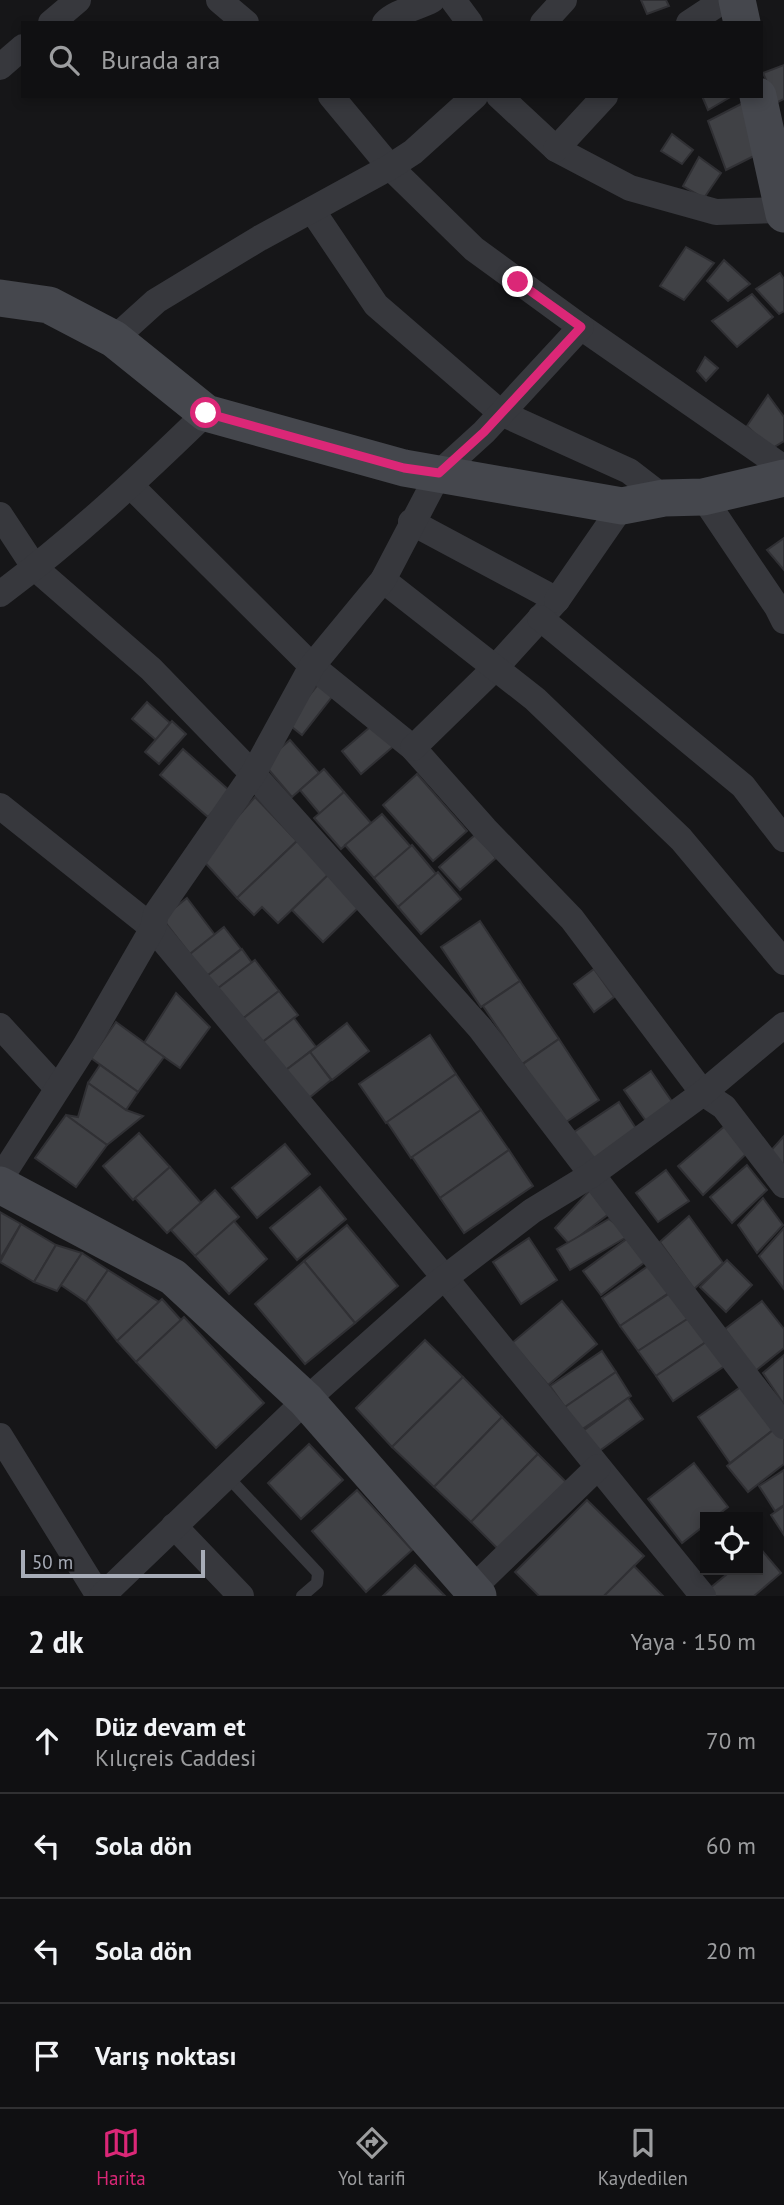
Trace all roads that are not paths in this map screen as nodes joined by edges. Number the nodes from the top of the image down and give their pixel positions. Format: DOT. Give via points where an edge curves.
graph roads {
  1 [pos="78,0"];
  2 [pos="219,0"];
  3 [pos="432,0"];
  4 [pos="453,0"];
  5 [pos="564,0"];
  6 [pos="724,0"];
  7 [pos="737,0"];
  8 [pos="53,21"];
  9 [pos="244,21"];
  10 [pos="387,21"];
  11 [pos="469,21"];
  12 [pos="545,21"];
  13 [pos="692,21"];
  14 [pos="742,21"];
  15 [pos="21,49"];
  16 [pos="0,67"];
  17 [pos="333,98"];
  18 [pos="473,98"];
  19 [pos="501,98"];
  20 [pos="603,98"];
  21 [pos="758,98"];
  22 [pos="556,149"];
  23 [pos="390,167"];
  24 [pos="312,211"];
  25 [pos="783,212"];
  26 [pos="0,298"];
  27 [pos="581,327"];
  28 [pos="114,340"];
  29 [pos="206,413"];
  30 [pos="501,413"];
  31 [pos="784,468"];
  32 [pos="439,473"];
  33 [pos="784,478"];
  34 [pos="131,486"];
  35 [pos="704,497"];
  36 [pos="664,498"];
  37 [pos="622,506"];
  38 [pos="0,515"];
  39 [pos="411,522"];
  40 [pos="35,568"];
  41 [pos="383,580"];
  42 [pos="0,594"];
  43 [pos="549,609"];
  44 [pos="784,621"];
  45 [pos="312,666"];
  46 [pos="496,667"];
  47 [pos="413,748"];
  48 [pos="253,774"];
  49 [pos="0,806"];
  50 [pos="784,839"];
  51 [pos="153,928"];
  52 [pos="784,962"];
  53 [pos="784,1025"];
  54 [pos="0,1026"];
  55 [pos="57,1088"];
  56 [pos="703,1093"];
  57 [pos="591,1175"];
  58 [pos="0,1179"];
  59 [pos="0,1185"];
  60 [pos="784,1185"];
  61 [pos="445,1278"];
  62 [pos="306,1400"];
  63 [pos="784,1426"];
  64 [pos="0,1436"];
  65 [pos="598,1467"];
  66 [pos="227,1476"];
  67 [pos="174,1527"];
  68 [pos="475,1593"];
  69 [pos="101,1596"];
  70 [pos="241,1596"];
  71 [pos="302,1596"];
  72 [pos="703,1596"];
  1 -- 8 [label="street"];
  2 -- 9 [label="street"];
  3 -- 10 [label="street"];
  4 -- 11 [label="street"];
  5 -- 12 [label="street"];
  6 -- 13 [label="street"];
  7 -- 14 [label="street"];
  15 -- 16 [label="street"];
  17 -- 23 [label="street"];
  18 -- 23 [label="street"];
  19 -- 22 [label="street"];
  20 -- 22 [label="street"];
  21 -- 25 [label="street"];
  22 -- 25 [label="street" via="630,188 716,212"];
  23 -- 24 [label="street"];
  23 -- 27 [label="street" via="474,249"];
  24 -- 28 [label="street" via="156,301"];
  24 -- 30 [label="street" via="376,304"];
  26 -- 28 [label="street" via="48,305"];
  27 -- 30 [label="street"];
  27 -- 31 [label="street"];
  28 -- 29 [label="street"];
  29 -- 32 [label="street" via="404,468"];
  29 -- 34 [label="street"];
  30 -- 32 [label="street"];
  30 -- 36 [label="street" via="629,471"];
  32 -- 37 [label="street"];
  32 -- 39 [label="street"];
  33 -- 35 [label="street"];
  34 -- 40 [label="street"];
  34 -- 45 [label="street"];
  35 -- 36 [label="street"];
  35 -- 44 [label="street"];
  36 -- 37 [label="street"];
  37 -- 43 [label="street"];
  38 -- 40 [label="street"];
  39 -- 41 [label="street"];
  39 -- 43 [label="street"];
  40 -- 42 [label="street"];
  40 -- 48 [label="street" via="151,669"];
  41 -- 45 [label="street"];
  41 -- 46 [label="street"];
  43 -- 46 [label="street"];
  43 -- 50 [label="street" via="743,786"];
  45 -- 47 [label="street"];
  45 -- 48 [label="street"];
  46 -- 47 [label="street"];
  46 -- 52 [label="street" via="681,839"];
  47 -- 56 [label="street" via="572,919"];
  48 -- 51 [label="street" via="156,914"];
  48 -- 57 [label="street" via="480,1028"];
  49 -- 51 [label="street"];
  51 -- 55 [label="street"];
  51 -- 61 [label="street"];
  53 -- 56 [label="street"];
  54 -- 55 [label="street"];
  55 -- 58 [label="street"];
  56 -- 57 [label="street"];
  56 -- 60 [label="street" via="724,1107"];
  57 -- 61 [label="street" via="532,1211"];
  57 -- 63 [label="street"];
  59 -- 62 [label="street" via="173,1277"];
  61 -- 62 [label="street"];
  61 -- 65 [label="street"];
  62 -- 66 [label="street"];
  62 -- 68 [label="street"];
  64 -- 69 [label="street"];
  65 -- 68 [label="street"];
  65 -- 72 [label="street"];
  66 -- 67 [label="street"];
  66 -- 71 [label="lane" via="318,1573 317,1583"];
  67 -- 69 [label="street"];
  67 -- 70 [label="street"];
}
